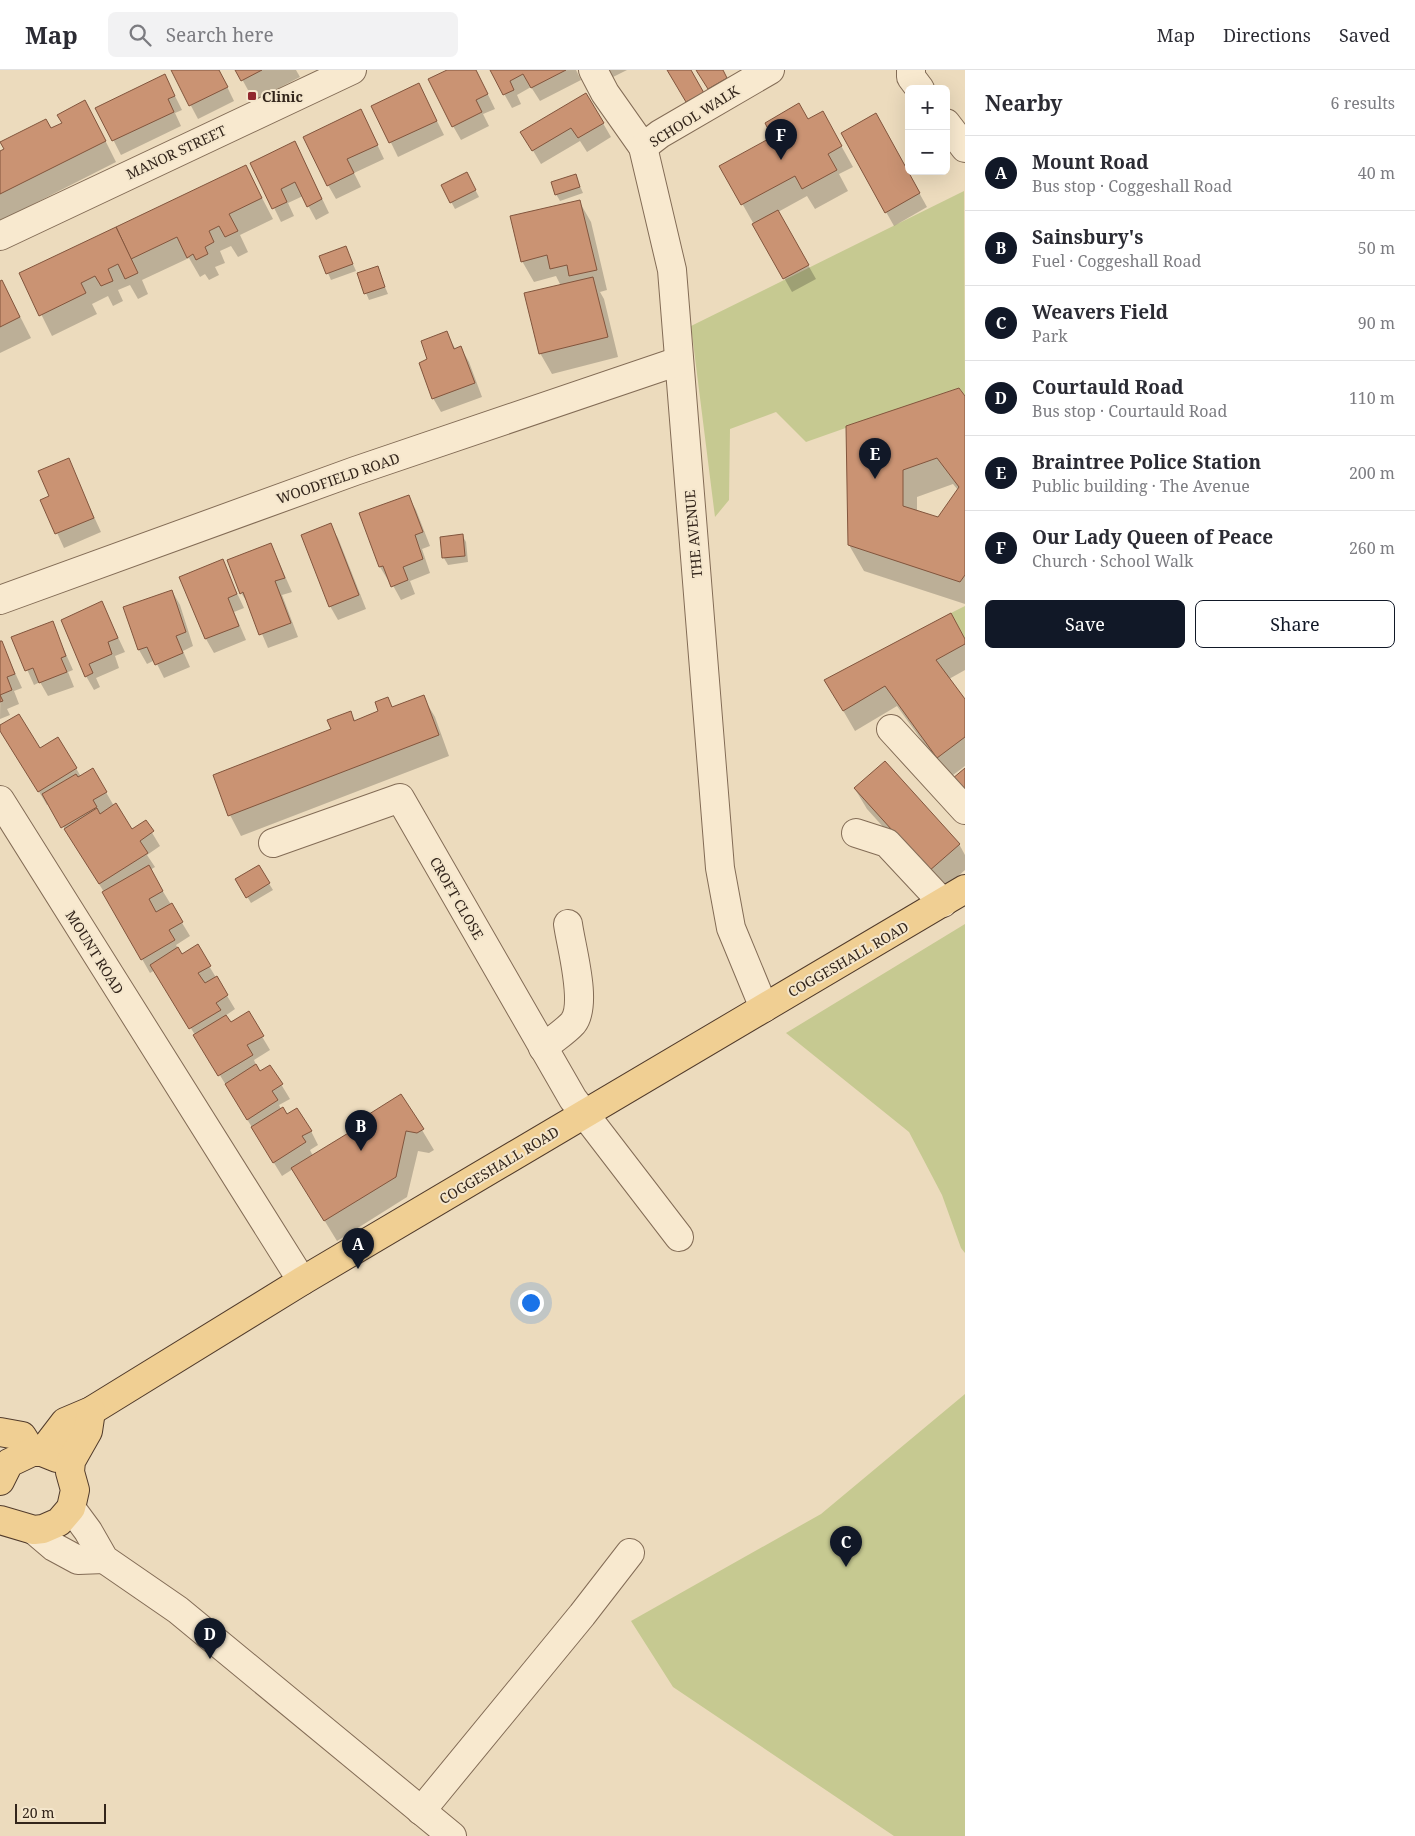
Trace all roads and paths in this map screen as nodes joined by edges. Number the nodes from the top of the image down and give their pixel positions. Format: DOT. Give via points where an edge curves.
graph roads {
  1 [pos="352,70"];
  2 [pos="593,70"];
  3 [pos="770,70"];
  4 [pos="911,70"];
  5 [pos="917,85"];
  6 [pos="950,128"];
  7 [pos="643,147"];
  8 [pos="965,148"];
  9 [pos="0,236"];
  10 [pos="679,361"];
  11 [pos="0,600"];
  12 [pos="891,729"];
  13 [pos="0,800"];
  14 [pos="965,810"];
  15 [pos="856,833"];
  16 [pos="274,843"];
  17 [pos="954,896"];
  18 [pos="568,924"];
  19 [pos="764,1008"];
  20 [pos="543,1048"];
  21 [pos="585,1113"];
  22 [pos="679,1237"];
  23 [pos="302,1281"];
  24 [pos="92,1411"];
  25 [pos="0,1432"];
  26 [pos="37,1452"];
  27 [pos="70,1472"];
  28 [pos="0,1481"];
  29 [pos="0,1498"];
  30 [pos="71,1508"];
  31 [pos="16,1524"];
  32 [pos="630,1552"];
  33 [pos="104,1559"];
  34 [pos="420,1811"];
  35 [pos="452,1836"];
  1 -- 9 [label="street, MANOR STREET"];
  2 -- 7 [label="street, THE AVENUE"];
  3 -- 7 [label="street, SCHOOL WALK"];
  4 -- 5 [label="street"];
  6 -- 8 [label="street"];
  7 -- 10 [label="street, THE AVENUE" via="672,270"];
  10 -- 11 [label="street, WOODFIELD ROAD" via="355,471"];
  10 -- 19 [label="street, THE AVENUE" via="720,868 731,928"];
  12 -- 14 [label="street"];
  13 -- 23 [label="street, MOUNT ROAD"];
  15 -- 17 [label="street" via="887,843"];
  16 -- 20 [label="street, CROFT CLOSE" via="400,798"];
  17 -- 19 [label="main road, COGGESHALL ROAD"];
  18 -- 20 [label="street" via="579,1012 572,1023"];
  19 -- 21 [label="main road, COGGESHALL ROAD"];
  20 -- 21 [label="street, CROFT CLOSE"];
  21 -- 22 [label="street, CROFT CLOSE"];
  21 -- 23 [label="main road, COGGESHALL ROAD"];
  23 -- 24 [label="main road, COGGESHALL ROAD"];
  24 -- 26 [label="main road, COGGESHALL ROAD" via="65,1422"];
  24 -- 27 [label="main road" via="88,1432 71,1461"];
  25 -- 26 [label="main road" via="22,1436"];
  26 -- 27 [label="main road" via="58,1459"];
  26 -- 28 [label="main road" via="9,1463"];
  27 -- 30 [label="main road" via="75,1490"];
  29 -- 31 [label="main road" via="4,1512"];
  30 -- 31 [label="main road" via="59,1522 43,1529"];
  30 -- 33 [label="street"];
  31 -- 33 [label="street" via="78,1560"];
  32 -- 34 [label="street"];
  33 -- 34 [label="street" via="178,1610"];
  34 -- 35 [label="street"];
}
